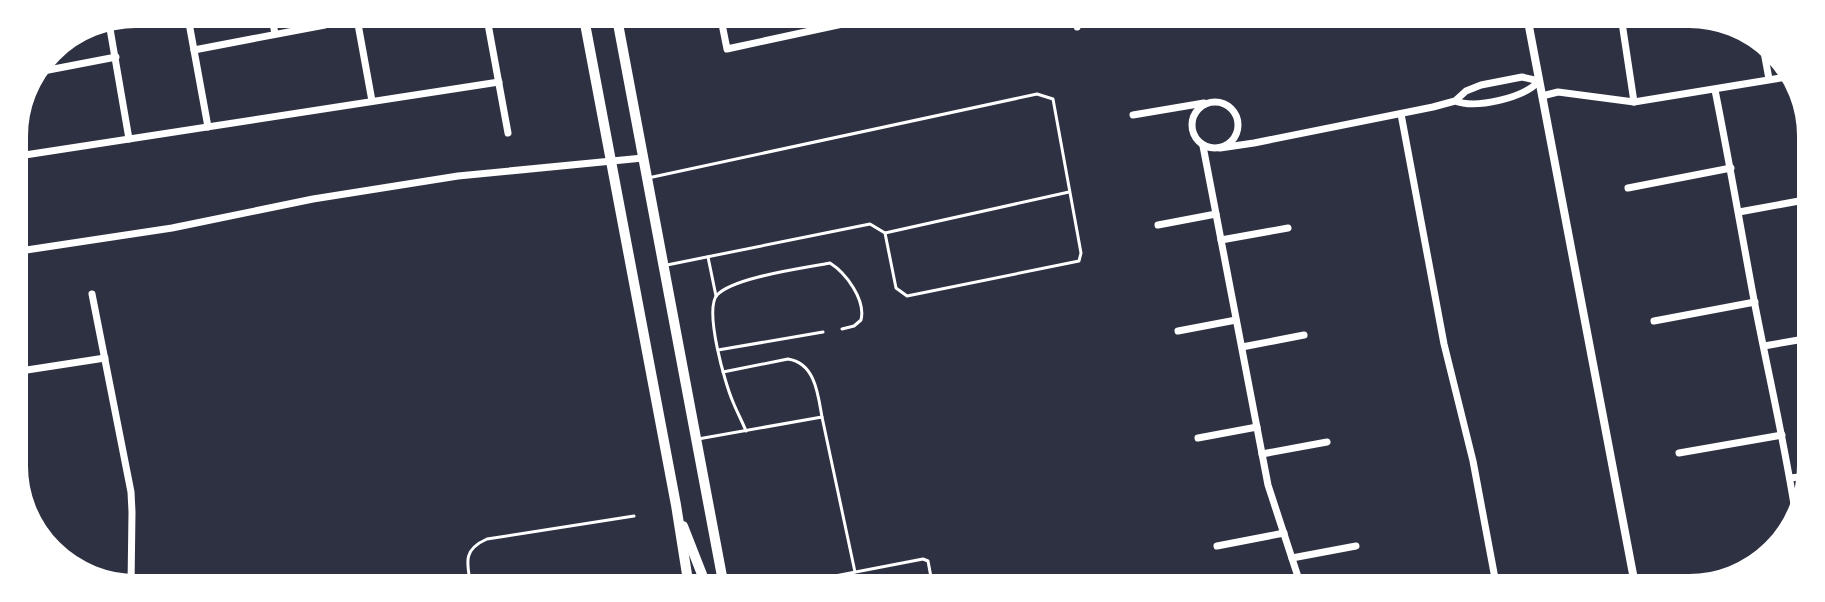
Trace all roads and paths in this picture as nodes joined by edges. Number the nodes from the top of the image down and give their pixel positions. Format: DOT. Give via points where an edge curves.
graph roads {
  1 [pos="190,26"];
  2 [pos="274,26"];
  3 [pos="319,26"];
  4 [pos="358,26"];
  5 [pos="488,26"];
  6 [pos="585,26"];
  7 [pos="618,26"];
  8 [pos="722,26"];
  9 [pos="833,26"];
  10 [pos="1529,26"];
  11 [pos="1623,26"];
  12 [pos="110,30"];
  13 [pos="275,34"];
  14 [pos="194,50"];
  15 [pos="1765,56"];
  16 [pos="116,57"];
  17 [pos="48,70"];
  18 [pos="1782,77"];
  19 [pos="1769,79"];
  20 [pos="1539,81"];
  21 [pos="499,82"];
  22 [pos="1715,90"];
  23 [pos="1542,96"];
  24 [pos="372,101"];
  25 [pos="1455,101"];
  26 [pos="1210,102"];
  27 [pos="1634,102"];
  28 [pos="1401,114"];
  29 [pos="1133,115"];
  30 [pos="208,127"];
  31 [pos="508,133"];
  32 [pos="129,139"];
  33 [pos="1203,146"];
  34 [pos="1220,148"];
  35 [pos="26,155"];
  36 [pos="643,158"];
  37 [pos="611,161"];
  38 [pos="1731,168"];
  39 [pos="647,179"];
  40 [pos="1628,188"];
  41 [pos="1070,192"];
  42 [pos="1799,201"];
  43 [pos="1739,212"];
  44 [pos="1216,214"];
  45 [pos="1158,225"];
  46 [pos="1288,228"];
  47 [pos="885,233"];
  48 [pos="1221,240"];
  49 [pos="26,250"];
  50 [pos="708,257"];
  51 [pos="664,266"];
  52 [pos="92,294"];
  53 [pos="716,296"];
  54 [pos="1755,302"];
  55 [pos="1236,320"];
  56 [pos="1654,321"];
  57 [pos="842,329"];
  58 [pos="1178,331"];
  59 [pos="823,332"];
  60 [pos="1304,335"];
  61 [pos="1799,340"];
  62 [pos="1764,346"];
  63 [pos="1242,347"];
  64 [pos="718,350"];
  65 [pos="105,358"];
  66 [pos="26,370"];
  67 [pos="723,372"];
  68 [pos="822,417"];
  69 [pos="1257,427"];
  70 [pos="746,431"];
  71 [pos="1782,435"];
  72 [pos="1198,438"];
  73 [pos="696,440"];
  74 [pos="1327,442"];
  75 [pos="1679,453"];
  76 [pos="1262,454"];
  77 [pos="1798,477"];
  78 [pos="1790,478"];
  79 [pos="1793,499"];
  80 [pos="676,505"];
  81 [pos="634,516"];
  82 [pos="1284,533"];
  83 [pos="1217,546"];
  84 [pos="1356,546"];
  85 [pos="1292,558"];
  86 [pos="855,572"];
  87 [pos="131,576"];
  88 [pos="469,576"];
  89 [pos="687,576"];
  90 [pos="703,576"];
  91 [pos="722,576"];
  92 [pos="834,576"];
  93 [pos="931,576"];
  94 [pos="1298,576"];
  95 [pos="1494,576"];
  96 [pos="1633,576"];
  1 -- 14 [label="street"];
  2 -- 13 [label="street"];
  3 -- 13 [label="street"];
  4 -- 24 [label="street"];
  5 -- 21 [label="street"];
  6 -- 37 [label="main road"];
  7 -- 36 [label="main road"];
  8 -- 9 [label="street" via="727,49"];
  10 -- 20 [label="street"];
  11 -- 27 [label="street"];
  12 -- 16 [label="street"];
  13 -- 14 [label="street"];
  14 -- 30 [label="street"];
  15 -- 19 [label="street"];
  16 -- 17 [label="street"];
  16 -- 32 [label="street"];
  18 -- 19 [label="street"];
  19 -- 22 [label="street"];
  20 -- 23 [label="street"];
  20 -- 25 [label="street" via="1519,95 1471,105"];
  20 -- 25 [label="street" via="1522,77 1481,85"];
  21 -- 24 [label="street"];
  21 -- 31 [label="street"];
  22 -- 27 [label="street"];
  22 -- 38 [label="street"];
  23 -- 27 [label="street" via="1558,92"];
  23 -- 96 [label="street"];
  24 -- 30 [label="street"];
  25 -- 28 [label="street"];
  26 -- 29 [label="street"];
  26 -- 33 [label="street" via="1196,110 1191,126"];
  26 -- 34 [label="street" via="1226,104 1237,116 1234,139"];
  28 -- 34 [label="street"];
  28 -- 95 [label="street" via="1440,327"];
  30 -- 32 [label="street"];
  32 -- 35 [label="street"];
  33 -- 34 [label="street"];
  33 -- 44 [label="street"];
  36 -- 37 [label="street"];
  36 -- 39 [label="main road"];
  37 -- 49 [label="street" via="458,176"];
  37 -- 80 [label="main road"];
  38 -- 40 [label="street"];
  38 -- 43 [label="street"];
  39 -- 41 [label="lane" via="1037,94 1053,99"];
  39 -- 51 [label="main road"];
  41 -- 47 [label="lane"];
  41 -- 47 [label="lane" via="1079,261 907,296 896,288"];
  42 -- 43 [label="street"];
  43 -- 54 [label="street"];
  44 -- 45 [label="street"];
  44 -- 48 [label="street"];
  46 -- 48 [label="street"];
  47 -- 50 [label="lane" via="870,224"];
  48 -- 55 [label="street"];
  50 -- 51 [label="lane"];
  50 -- 53 [label="lane"];
  51 -- 73 [label="main road"];
  52 -- 65 [label="street"];
  53 -- 57 [label="lane" via="757,278 830,263 840,269 862,307 861,320"];
  53 -- 64 [label="lane" via="712,305"];
  54 -- 56 [label="street"];
  54 -- 62 [label="street"];
  55 -- 58 [label="street"];
  55 -- 63 [label="street"];
  59 -- 64 [label="lane"];
  60 -- 63 [label="street"];
  61 -- 62 [label="street"];
  62 -- 71 [label="street"];
  63 -- 69 [label="street"];
  64 -- 67 [label="lane"];
  65 -- 66 [label="street"];
  65 -- 87 [label="street" via="131,492"];
  67 -- 68 [label="lane" via="797,360 817,388"];
  67 -- 70 [label="lane"];
  68 -- 70 [label="lane"];
  68 -- 86 [label="lane"];
  69 -- 72 [label="street"];
  69 -- 76 [label="street"];
  70 -- 73 [label="lane"];
  71 -- 75 [label="street"];
  71 -- 78 [label="street"];
  73 -- 91 [label="main road"];
  74 -- 76 [label="street"];
  76 -- 82 [label="street"];
  77 -- 78 [label="street"];
  78 -- 79 [label="street"];
  80 -- 89 [label="main road"];
  80 -- 90 [label="main road"];
  81 -- 88 [label="lane" via="487,539 470,551"];
  82 -- 83 [label="street"];
  82 -- 85 [label="street"];
  84 -- 85 [label="street"];
  85 -- 94 [label="street"];
  86 -- 92 [label="lane"];
  86 -- 93 [label="lane" via="923,559"];
}
